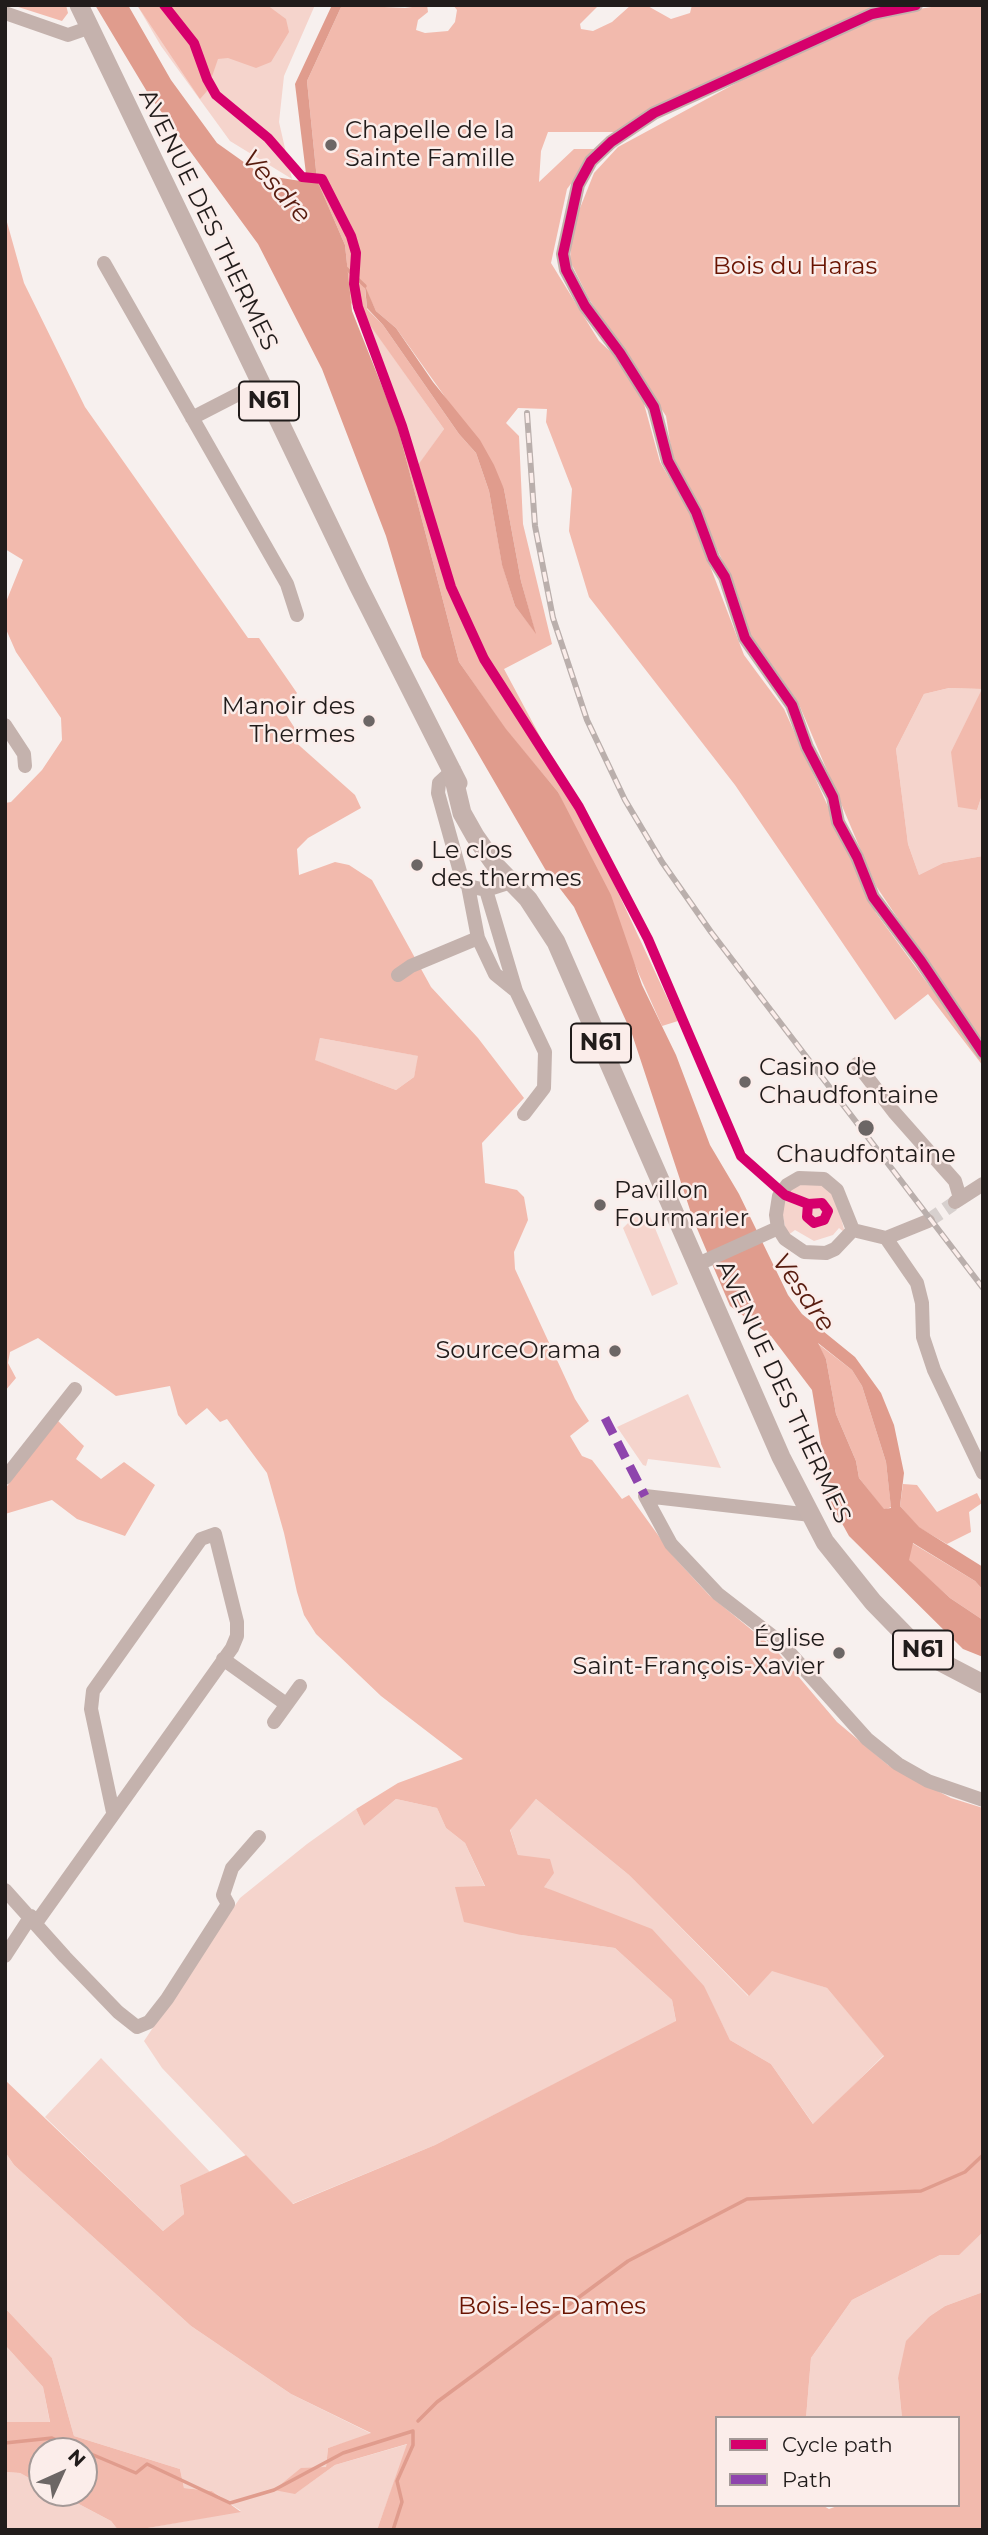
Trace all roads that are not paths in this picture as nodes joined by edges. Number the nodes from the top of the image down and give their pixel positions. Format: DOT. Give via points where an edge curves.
graph roads {
  1 [pos="79,5"];
  2 [pos="916,5"];
  3 [pos="5,13"];
  4 [pos="88,28"];
  5 [pos="104,263"];
  6 [pos="260,383"];
  7 [pos="192,418"];
  8 [pos="297,615"];
  9 [pos="5,725"];
  10 [pos="25,766"];
  11 [pos="452,771"];
  12 [pos="514,881"];
  13 [pos="468,886"];
  14 [pos="486,891"];
  15 [pos="478,938"];
  16 [pos="398,975"];
  17 [pos="516,991"];
  18 [pos="983,1052"];
  19 [pos="857,1064"];
  20 [pos="524,1114"];
  21 [pos="983,1184"];
  22 [pos="928,1221"];
  23 [pos="778,1228"];
  24 [pos="853,1230"];
  25 [pos="886,1238"];
  26 [pos="704,1262"];
  27 [pos="75,1389"];
  28 [pos="983,1473"];
  29 [pos="5,1478"];
  30 [pos="811,1515"];
  31 [pos="223,1660"];
  32 [pos="983,1684"];
  33 [pos="300,1686"];
  34 [pos="286,1704"];
  35 [pos="274,1722"];
  36 [pos="983,1800"];
  37 [pos="113,1812"];
  38 [pos="259,1837"];
  39 [pos="5,1890"];
  40 [pos="33,1919"];
  41 [pos="5,1956"];
  1 -- 4 [label="main road, N61"];
  2 -- 18 [label="street" via="872,13 654,113 611,142 591,161 578,185 563,254 566,271 584,306 654,407 668,461 725,577 745,638 792,705 873,897"];
  3 -- 4 [label="street" via="68,35"];
  4 -- 6 [label="main road, AVENUE DES THERMES / N61"];
  5 -- 7 [label="street"];
  6 -- 7 [label="street"];
  6 -- 11 [label="main road, AVENUE DES THERMES / N61"];
  7 -- 8 [label="street" via="287,584"];
  9 -- 10 [label="street" via="24,754"];
  11 -- 12 [label="main road, AVENUE DES THERMES / N61" via="462,813 496,866"];
  11 -- 13 [label="street" via="439,783 438,793"];
  12 -- 14 [label="street"];
  12 -- 26 [label="main road, AVENUE DES THERMES / N61" via="556,942"];
  13 -- 14 [label="street"];
  13 -- 15 [label="street"];
  14 -- 17 [label="street"];
  15 -- 16 [label="street"];
  15 -- 17 [label="street" via="495,974"];
  17 -- 20 [label="street" via="545,1052 544,1088"];
  19 -- 21 [label="street" via="955,1181 956,1201"];
  22 -- 25 [label="street"];
  23 -- 24 [label="street" via="795,1248 816,1254 835,1249"];
  23 -- 24 [label="street" via="779,1196 787,1185 807,1176 824,1180 837,1190"];
  23 -- 26 [label="street"];
  24 -- 25 [label="street"];
  25 -- 28 [label="street" via="917,1283 923,1337 934,1370"];
  26 -- 30 [label="main road, AVENUE DES THERMES / N61" via="781,1457"];
  27 -- 29 [label="street"];
  30 -- 32 [label="main road, AVENUE DES THERMES / N61" via="843,1567 898,1628 937,1660"];
  30 -- 36 [label="street" via="645,1496 671,1544 718,1594 780,1642 867,1739 928,1781"];
  31 -- 34 [label="street"];
  31 -- 37 [label="street"];
  31 -- 37 [label="street" via="237,1636 237,1622 220,1545 212,1533 201,1539 90,1697"];
  33 -- 34 [label="street"];
  34 -- 35 [label="street"];
  37 -- 40 [label="street"];
  38 -- 40 [label="street" via="232,1868 223,1895 228,1904 167,1999 149,2022 137,2027 91,1985"];
  39 -- 40 [label="street"];
  40 -- 41 [label="street"];
}
